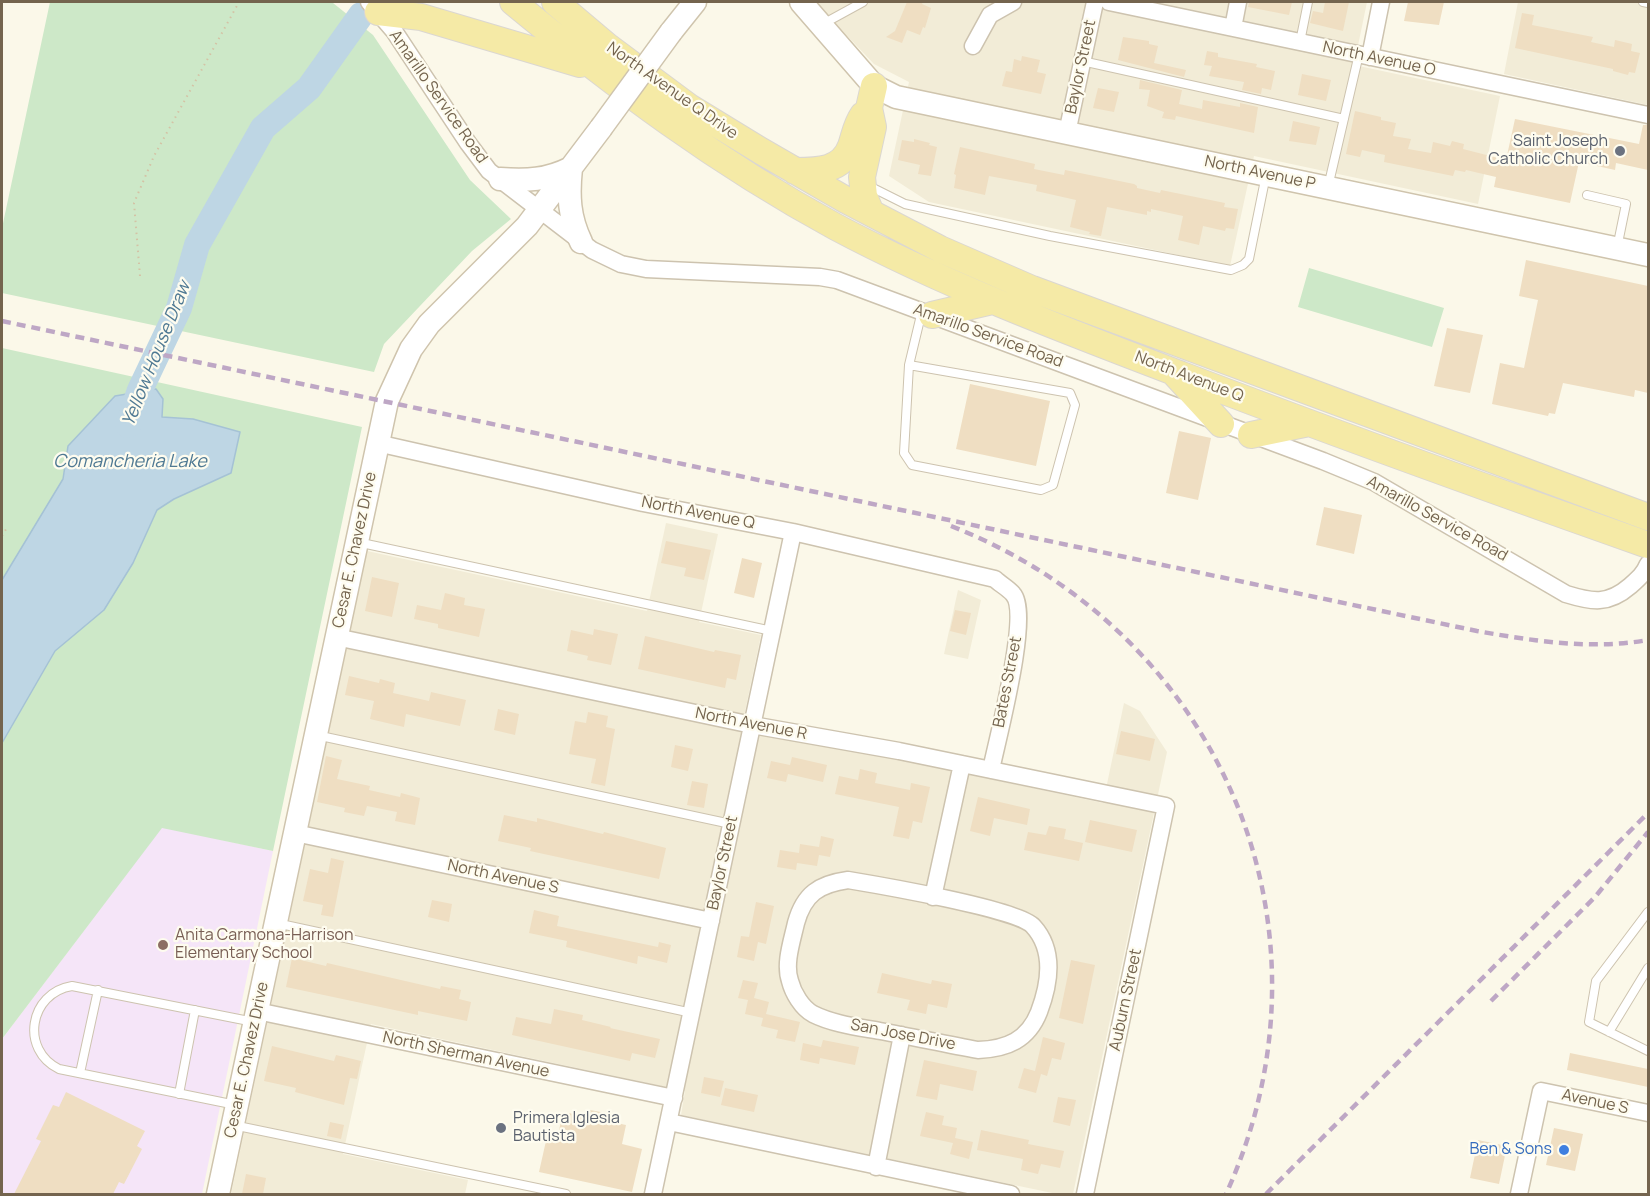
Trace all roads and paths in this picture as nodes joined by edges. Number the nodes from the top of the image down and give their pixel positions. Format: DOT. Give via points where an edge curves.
graph roads {
  1 [pos="239,2"];
  2 [pos="513,2"];
  3 [pos="555,2"];
  4 [pos="696,2"];
  5 [pos="801,2"];
  6 [pos="863,2"];
  7 [pos="1013,2"];
  8 [pos="1095,2"];
  9 [pos="1109,2"];
  10 [pos="1238,2"];
  11 [pos="1308,2"];
  12 [pos="1381,2"];
  13 [pos="1643,2"];
  14 [pos="1648,3"];
  15 [pos="373,7"];
  16 [pos="1165,7"];
  17 [pos="821,25"];
  18 [pos="1233,28"];
  19 [pos="1300,42"];
  20 [pos="973,46"];
  21 [pos="566,54"];
  22 [pos="1364,56"];
  23 [pos="1082,61"];
  24 [pos="871,97"];
  25 [pos="1648,115"];
  26 [pos="1344,118"];
  27 [pos="1067,133"];
  28 [pos="571,168"];
  29 [pos="795,171"];
  30 [pos="745,174"];
  31 [pos="1266,175"];
  32 [pos="500,179"];
  33 [pos="1328,188"];
  34 [pos="1587,195"];
  35 [pos="873,201"];
  36 [pos="539,210"];
  37 [pos="581,242"];
  38 [pos="1617,248"];
  39 [pos="1648,255"];
  40 [pos="140,276"];
  41 [pos="992,301"];
  42 [pos="927,313"];
  43 [pos="909,365"];
  44 [pos="1172,371"];
  45 [pos="1309,423"];
  46 [pos="1221,424"];
  47 [pos="1251,435"];
  48 [pos="377,443"];
  49 [pos="1648,517"];
  50 [pos="8,526"];
  51 [pos="793,532"];
  52 [pos="2,536"];
  53 [pos="357,542"];
  54 [pos="1648,545"];
  55 [pos="1648,564"];
  56 [pos="1013,594"];
  57 [pos="772,631"];
  58 [pos="336,637"];
  59 [pos="752,725"];
  60 [pos="316,735"];
  61 [pos="962,764"];
  62 [pos="991,770"];
  63 [pos="1166,807"];
  64 [pos="731,824"];
  65 [pos="295,832"];
  66 [pos="933,897"];
  67 [pos="1648,912"];
  68 [pos="711,921"];
  69 [pos="276,923"];
  70 [pos="1648,968"];
  71 [pos="98,990"];
  72 [pos="195,1010"];
  73 [pos="692,1013"];
  74 [pos="256,1017"];
  75 [pos="1609,1032"];
  76 [pos="902,1035"];
  77 [pos="1648,1051"];
  78 [pos="80,1073"];
  79 [pos="178,1094"];
  80 [pos="674,1098"];
  81 [pos="1648,1113"];
  82 [pos="235,1115"];
  83 [pos="669,1122"];
  84 [pos="876,1167"];
  85 [pos="218,1194"];
  86 [pos="566,1194"];
  87 [pos="653,1194"];
  88 [pos="1011,1194"];
  89 [pos="1085,1194"];
  90 [pos="1519,1194"];
  1 -- 40 [label="path" via="154,156 134,203"];
  2 -- 21 [label="main road"];
  3 -- 29 [label="main road, North Avenue Q Drive" via="689,107"];
  4 -- 28 [label="street, Cesar E. Chavez Drive, bridge"];
  5 -- 17 [label="street"];
  6 -- 17 [label="lane"];
  7 -- 20 [label="street" via="990,15"];
  8 -- 23 [label="street, Baylor Street"];
  9 -- 16 [label="street, North Avenue O"];
  10 -- 18 [label="street"];
  11 -- 19 [label="lane"];
  12 -- 22 [label="street"];
  13 -- 14 [label="lane"];
  15 -- 21 [label="main road, North Avenue Q Drive"];
  15 -- 32 [label="street, Amarillo Service Road" via="468,143"];
  16 -- 18 [label="street, North Avenue O"];
  17 -- 24 [label="street"];
  18 -- 19 [label="street, North Avenue O"];
  19 -- 22 [label="street, North Avenue O"];
  21 -- 30 [label="main road, North Avenue Q Drive"];
  22 -- 25 [label="street, North Avenue O"];
  22 -- 26 [label="lane"];
  23 -- 26 [label="lane"];
  23 -- 27 [label="street, Baylor Street"];
  24 -- 27 [label="street, North Avenue P" via="896,97"];
  24 -- 29 [label="main road" via="857,123 851,147 836,166"];
  24 -- 35 [label="main road" via="873,127 862,177 864,196"];
  26 -- 33 [label="lane"];
  27 -- 31 [label="street, North Avenue P"];
  28 -- 32 [label="street" via="541,179"];
  28 -- 36 [label="street, Cesar E. Chavez Drive"];
  28 -- 37 [label="street" via="569,206"];
  29 -- 35 [label="main road, North Avenue Q"];
  30 -- 41 [label="main road, North Avenue Q" via="836,226"];
  31 -- 33 [label="street, North Avenue P"];
  31 -- 35 [label="lane" via="1249,259 1231,270 1050,236 896,201"];
  32 -- 36 [label="street, Amarillo Service Road"];
  33 -- 38 [label="street, North Avenue P"];
  34 -- 38 [label="lane" via="1626,204"];
  35 -- 49 [label="main road, North Avenue Q" via="940,249 1032,289"];
  36 -- 37 [label="street, Amarillo Service Road"];
  36 -- 48 [label="street, Cesar E. Chavez Drive" via="429,324 411,349 387,401"];
  37 -- 42 [label="street, Amarillo Service Road" via="621,264 646,269 837,280"];
  38 -- 39 [label="street, North Avenue P"];
  41 -- 42 [label="main road"];
  41 -- 44 [label="main road, North Avenue Q"];
  42 -- 43 [label="lane"];
  42 -- 46 [label="street, Amarillo Service Road"];
  43 -- 43 [label="lane" via="904,453 912,465 1041,490 1053,485 1075,405 1070,393"];
  44 -- 45 [label="main road, North Avenue Q"];
  44 -- 46 [label="main road"];
  45 -- 47 [label="main road"];
  45 -- 54 [label="main road, North Avenue Q"];
  46 -- 47 [label="street, Amarillo Service Road"];
  47 -- 55 [label="street, Amarillo Service Road" via="1374,482 1566,594 1605,600 1624,591 1645,573"];
  48 -- 51 [label="street, North Avenue Q" via="643,503"];
  48 -- 53 [label="street, Cesar E. Chavez Drive"];
  50 -- 52 [label="path"];
  51 -- 56 [label="street, North Avenue Q" via="995,579"];
  51 -- 57 [label="street, Baylor Street"];
  53 -- 57 [label="lane"];
  53 -- 58 [label="street, Cesar E. Chavez Drive"];
  56 -- 62 [label="street, Bates Street" via="1019,618 1017,646"];
  57 -- 59 [label="street, Baylor Street"];
  58 -- 59 [label="street, North Avenue R"];
  58 -- 60 [label="street, Cesar E. Chavez Drive"];
  59 -- 61 [label="street, North Avenue R"];
  59 -- 64 [label="street, Baylor Street"];
  60 -- 64 [label="lane"];
  60 -- 65 [label="street, Cesar E. Chavez Drive"];
  61 -- 62 [label="street, North Avenue R"];
  61 -- 66 [label="street"];
  62 -- 63 [label="street, North Avenue R"];
  63 -- 89 [label="street, Auburn Street"];
  64 -- 68 [label="street, Baylor Street"];
  65 -- 68 [label="street, North Avenue S"];
  65 -- 69 [label="street, Cesar E. Chavez Drive"];
  66 -- 76 [label="street, San Jose Drive" via="848,880 828,883 809,896 799,912 791,943 789,981 811,1013"];
  66 -- 76 [label="street, San Jose Drive" via="995,910 1032,924 1043,939 1050,966 1040,1011 1031,1028 1014,1043 998,1049 978,1050"];
  67 -- 75 [label="lane" via="1596,981 1589,1022"];
  68 -- 73 [label="street, Baylor Street"];
  69 -- 73 [label="lane"];
  69 -- 74 [label="street, Cesar E. Chavez Drive"];
  70 -- 75 [label="lane"];
  71 -- 72 [label="lane"];
  71 -- 78 [label="lane"];
  71 -- 78 [label="lane" via="77,986 58,990 43,1002 35,1022 41,1056 59,1068"];
  72 -- 74 [label="lane"];
  72 -- 79 [label="lane"];
  73 -- 80 [label="street, Baylor Street"];
  74 -- 80 [label="street, North Sherman Avenue"];
  74 -- 82 [label="street, Cesar E. Chavez Drive"];
  75 -- 77 [label="lane"];
  76 -- 84 [label="street"];
  78 -- 79 [label="lane"];
  79 -- 82 [label="lane"];
  80 -- 83 [label="street, Baylor Street"];
  81 -- 90 [label="street, Avenue S" via="1541,1091"];
  82 -- 85 [label="street, Cesar E. Chavez Drive"];
  82 -- 86 [label="lane"];
  83 -- 84 [label="street"];
  83 -- 87 [label="street, Baylor Street"];
  84 -- 88 [label="street"];
}
